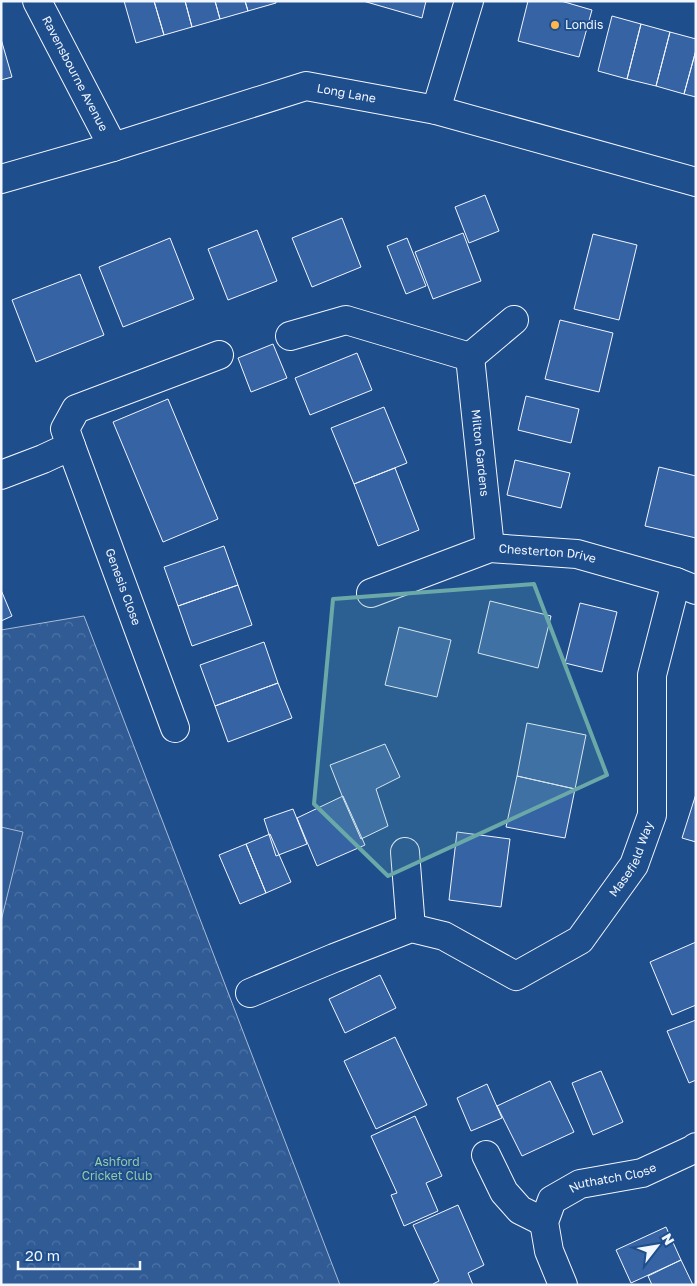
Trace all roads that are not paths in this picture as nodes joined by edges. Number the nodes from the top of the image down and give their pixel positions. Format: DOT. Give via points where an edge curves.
graph roads {
  1 [pos="37,1"];
  2 [pos="469,1"];
  3 [pos="436,110"];
  4 [pos="113,147"];
  5 [pos="1,179"];
  6 [pos="696,182"];
  7 [pos="514,320"];
  8 [pos="290,336"];
  9 [pos="219,355"];
  10 [pos="470,357"];
  11 [pos="70,446"];
  12 [pos="1,475"];
  13 [pos="490,548"];
  14 [pos="686,586"];
  15 [pos="371,593"];
  16 [pos="175,728"];
  17 [pos="405,852"];
  18 [pos="411,928"];
  19 [pos="250,993"];
  20 [pos="696,1147"];
  21 [pos="486,1155"];
  22 [pos="544,1222"];
  23 [pos="562,1285"];
  1 -- 4 [label="street, Ravensbourne Avenue"];
  2 -- 3 [label="street"];
  3 -- 4 [label="street, Long Lane" via="306,86"];
  3 -- 6 [label="street, Long Lane"];
  4 -- 5 [label="street, Long Lane"];
  7 -- 10 [label="street"];
  8 -- 10 [label="street" via="346,320"];
  9 -- 11 [label="street, Genesis Close" via="76,410 65,429"];
  10 -- 13 [label="street, Milton Gardens"];
  11 -- 12 [label="street"];
  11 -- 16 [label="street, Genesis Close"];
  13 -- 14 [label="street, Chesterton Drive" via="577,554"];
  13 -- 15 [label="street, Chesterton Drive"];
  14 -- 18 [label="street, Masefield Way" via="652,675 652,815 634,865 580,940 516,976 444,936"];
  17 -- 18 [label="street"];
  18 -- 19 [label="street"];
  20 -- 22 [label="street, Nuthatch Close" via="642,1173 580,1184 552,1200"];
  21 -- 22 [label="street" via="504,1192 520,1210"];
  22 -- 23 [label="street" via="549,1251"];
}
